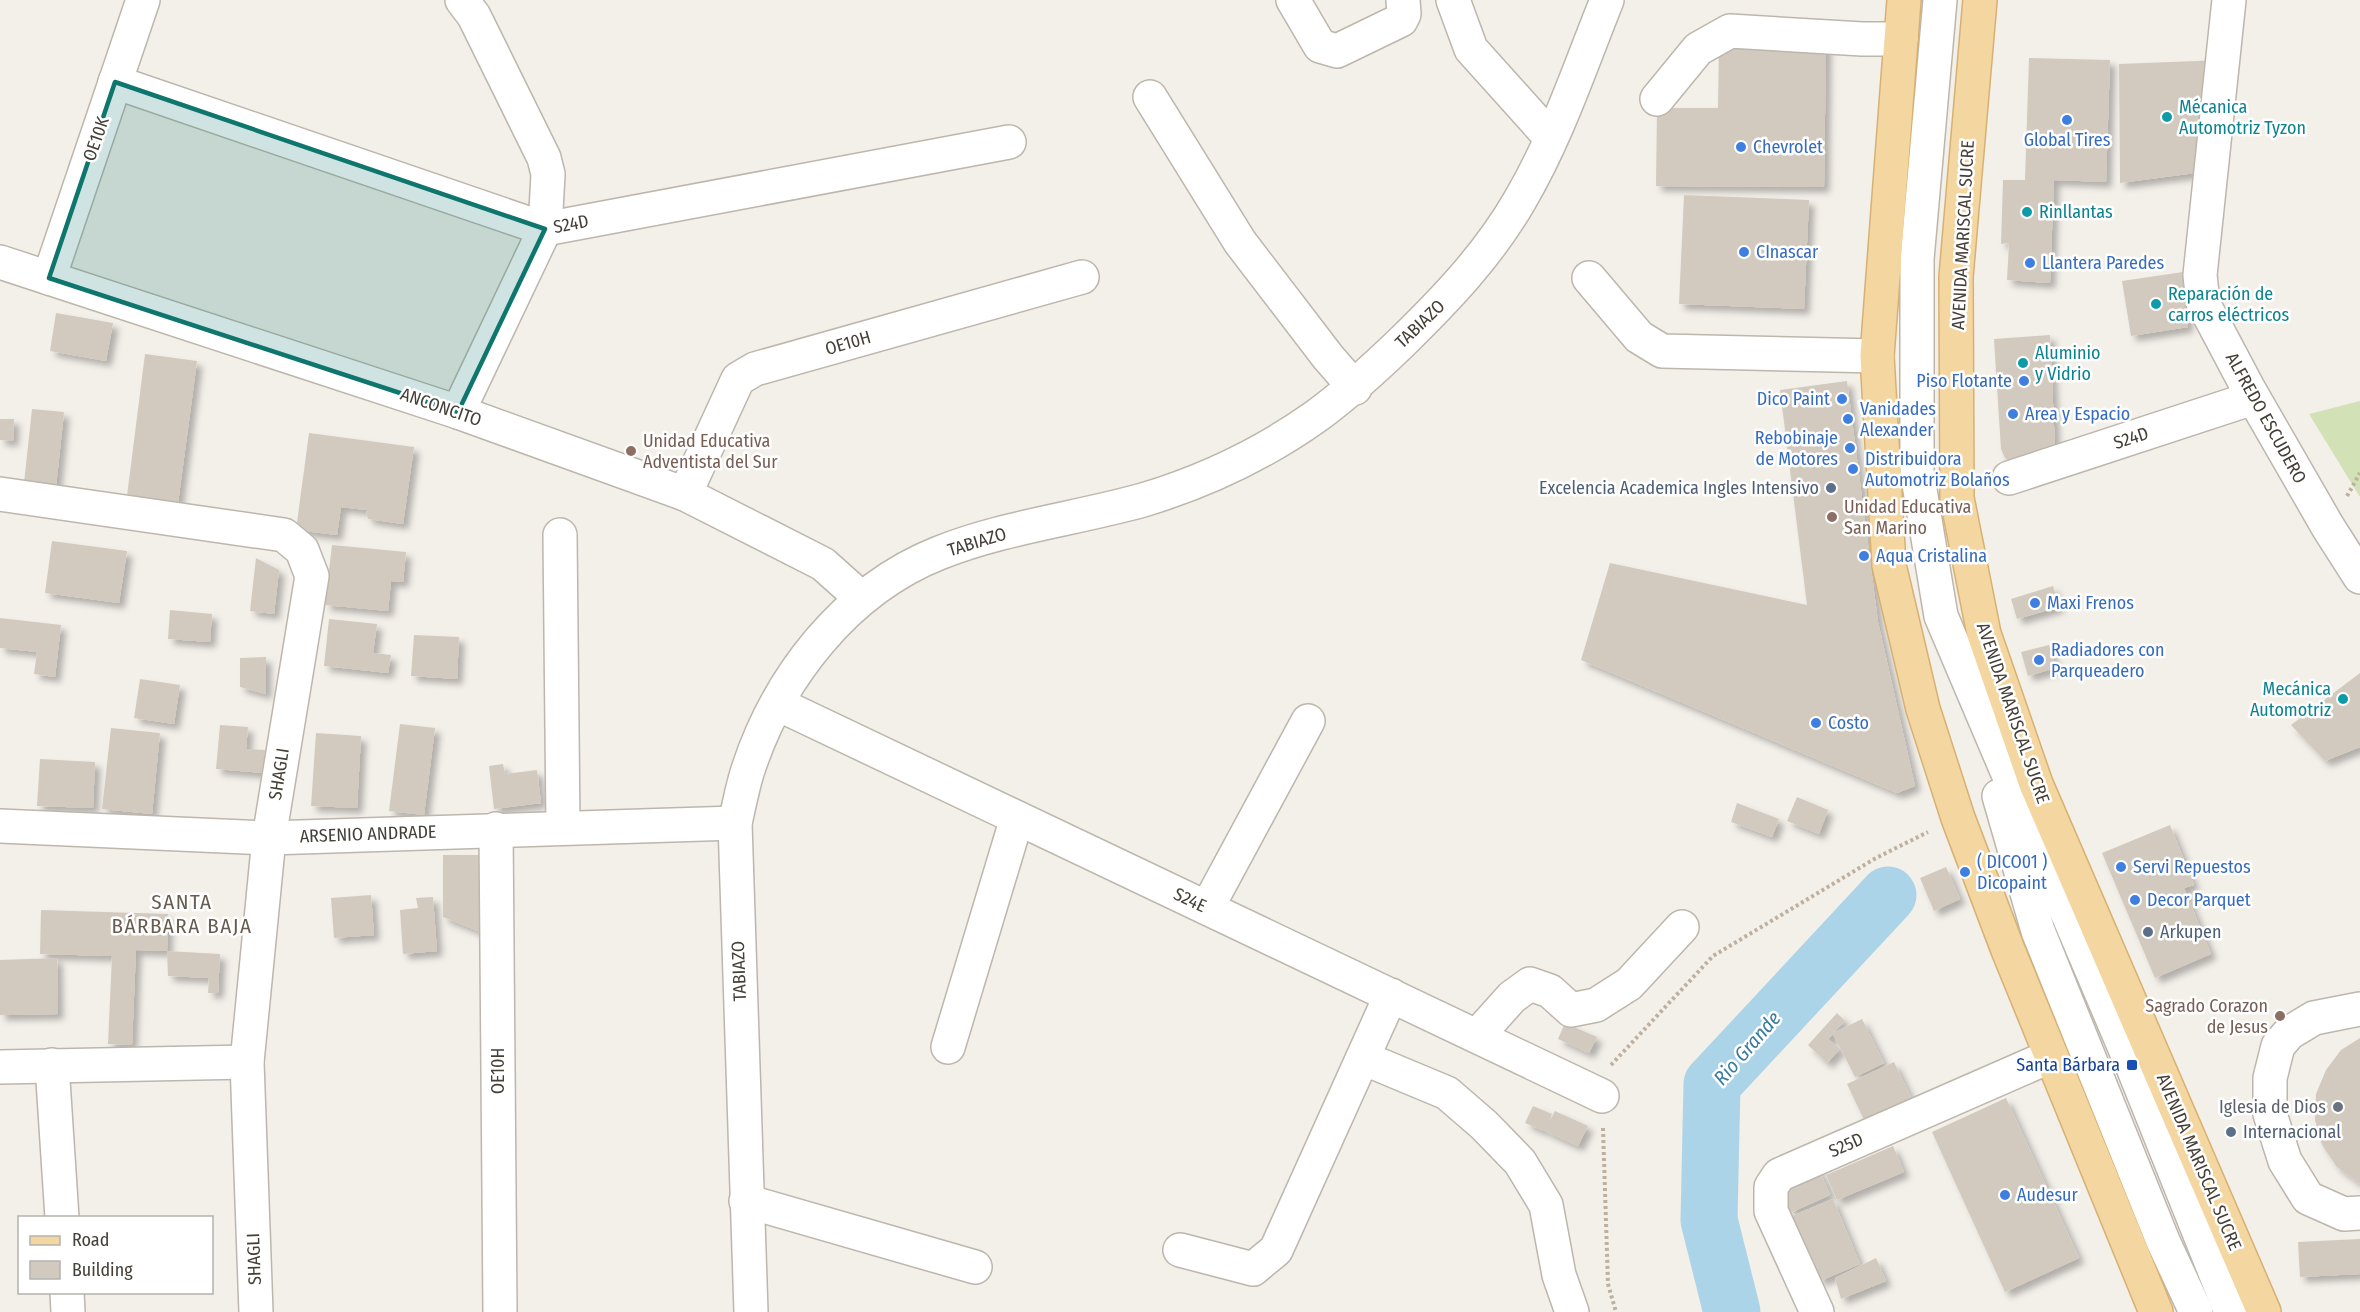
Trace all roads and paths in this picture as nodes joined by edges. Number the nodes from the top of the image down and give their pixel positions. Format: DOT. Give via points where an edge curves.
graph roads {
  1 [pos="143,0"];
  2 [pos="462,0"];
  3 [pos="1293,0"];
  4 [pos="1403,0"];
  5 [pos="1453,0"];
  6 [pos="1607,0"];
  7 [pos="1904,0"];
  8 [pos="1940,0"];
  9 [pos="1980,0"];
  10 [pos="2229,0"];
  11 [pos="1901,39"];
  12 [pos="115,82"];
  13 [pos="1150,97"];
  14 [pos="1656,99"];
  15 [pos="1551,138"];
  16 [pos="1009,142"];
  17 [pos="545,229"];
  18 [pos="0,262"];
  19 [pos="1082,277"];
  20 [pos="49,278"];
  21 [pos="1589,278"];
  22 [pos="1877,356"];
  23 [pos="1354,388"];
  24 [pos="2253,398"];
  25 [pos="458,412"];
  26 [pos="2009,478"];
  27 [pos="0,494"];
  28 [pos="685,494"];
  29 [pos="560,535"];
  30 [pos="2359,572"];
  31 [pos="861,598"];
  32 [pos="1973,695"];
  33 [pos="778,704"];
  34 [pos="1308,721"];
  35 [pos="1017,818"];
  36 [pos="1958,818"];
  37 [pos="735,823"];
  38 [pos="0,826"];
  39 [pos="563,827"];
  40 [pos="496,829"];
  41 [pos="269,838"];
  42 [pos="1207,908"];
  43 [pos="1682,927"];
  44 [pos="1390,995"];
  45 [pos="2360,1009"];
  46 [pos="1477,1036"];
  47 [pos="948,1047"];
  48 [pos="2051,1056"];
  49 [pos="1363,1058"];
  50 [pos="247,1062"];
  51 [pos="52,1065"];
  52 [pos="0,1066"];
  53 [pos="1602,1096"];
  54 [pos="746,1201"];
  55 [pos="2360,1213"];
  56 [pos="62,1216"];
  57 [pos="1180,1250"];
  58 [pos="975,1268"];
  59 [pos="67,1294"];
  60 [pos="69,1312"];
  61 [pos="256,1312"];
  62 [pos="500,1312"];
  63 [pos="751,1312"];
  64 [pos="1572,1312"];
  65 [pos="1616,1312"];
  66 [pos="1817,1312"];
  67 [pos="2156,1312"];
  68 [pos="2196,1312"];
  69 [pos="2231,1312"];
  70 [pos="2264,1312"];
  1 -- 12 [label="street, OE10K"];
  2 -- 17 [label="street" via="474,16 544,158 548,174"];
  3 -- 4 [label="street" via="1320,46 1337,51 1401,20"];
  5 -- 15 [label="street" via="1471,49"];
  6 -- 15 [label="street, TABIAZO"];
  7 -- 11 [label="main road"];
  8 -- 32 [label="street" via="1917,259 1917,472 1941,616"];
  9 -- 70 [label="main road, AVENIDA MARISCAL SUCRE" via="1956,277 1957,498 1984,634 2036,784"];
  10 -- 24 [label="street, ALFREDO ESCUDERO" via="2200,275 2203,303"];
  11 -- 14 [label="street" via="1730,31 1698,49"];
  11 -- 22 [label="main road"];
  12 -- 17 [label="street, S24D"];
  12 -- 20 [label="street, OE10K"];
  13 -- 23 [label="street" via="1240,242"];
  15 -- 23 [label="street, TABIAZO" via="1521,199 1484,255 1453,292"];
  16 -- 17 [label="street, S24D"];
  17 -- 25 [label="street"];
  18 -- 20 [label="street, ANCONCITO"];
  19 -- 28 [label="street, OE10H" via="755,369 738,379 729,393"];
  20 -- 25 [label="street, ANCONCITO"];
  21 -- 22 [label="street" via="1639,337 1662,351"];
  22 -- 36 [label="main road" via="1889,565 1923,709"];
  23 -- 31 [label="street, TABIAZO" via="1253,454 1180,488 984,538 937,554 891,577"];
  24 -- 26 [label="street, S24D"];
  24 -- 30 [label="street, ALFREDO ESCUDERO" via="2328,527"];
  25 -- 28 [label="street, ANCONCITO"];
  27 -- 41 [label="street, SHAGLI" via="284,535 302,550 312,576"];
  28 -- 31 [label="street, ANCONCITO" via="823,564"];
  29 -- 39 [label="street"];
  31 -- 33 [label="street, TABIAZO" via="818,644"];
  32 -- 68 [label="street" via="2038,931 2163,1241"];
  32 -- 69 [label="street" via="2132,1065"];
  33 -- 35 [label="street, S24E"];
  33 -- 37 [label="street, TABIAZO" via="747,773"];
  34 -- 42 [label="street"];
  35 -- 42 [label="street, S24E"];
  35 -- 47 [label="street"];
  36 -- 48 [label="main road"];
  36 -- 53 [label="path" via="1876,858 1713,956 1611,1063"];
  37 -- 39 [label="street, ARSENIO ANDRADE"];
  37 -- 54 [label="street, TABIAZO"];
  38 -- 41 [label="street, ARSENIO ANDRADE"];
  39 -- 40 [label="street, ARSENIO ANDRADE"];
  40 -- 41 [label="street, ARSENIO ANDRADE"];
  40 -- 62 [label="street, OE10H"];
  41 -- 50 [label="street, SHAGLI"];
  42 -- 44 [label="street, S24E"];
  43 -- 46 [label="street" via="1629,984 1596,1005 1571,1010 1550,991 1530,984 1512,997"];
  44 -- 46 [label="street, S24E"];
  44 -- 49 [label="street"];
  45 -- 55 [label="street" via="2314,1018 2289,1033 2278,1046 2270,1078 2270,1114 2285,1161 2308,1198 2344,1214"];
  46 -- 53 [label="street, S24E"];
  48 -- 66 [label="street, S25D" via="1779,1175 1771,1187 1771,1211"];
  48 -- 67 [label="main road"];
  49 -- 57 [label="street" via="1276,1250 1253,1269"];
  49 -- 64 [label="street" via="1447,1093 1520,1162 1546,1205 1559,1275"];
  50 -- 51 [label="street"];
  50 -- 61 [label="street, SHAGLI"];
  51 -- 52 [label="street"];
  51 -- 56 [label="street"];
  53 -- 65 [label="path" via="1608,1284"];
  54 -- 58 [label="street"];
  54 -- 63 [label="street, TABIAZO"];
  59 -- 60 [label="street"];
}
